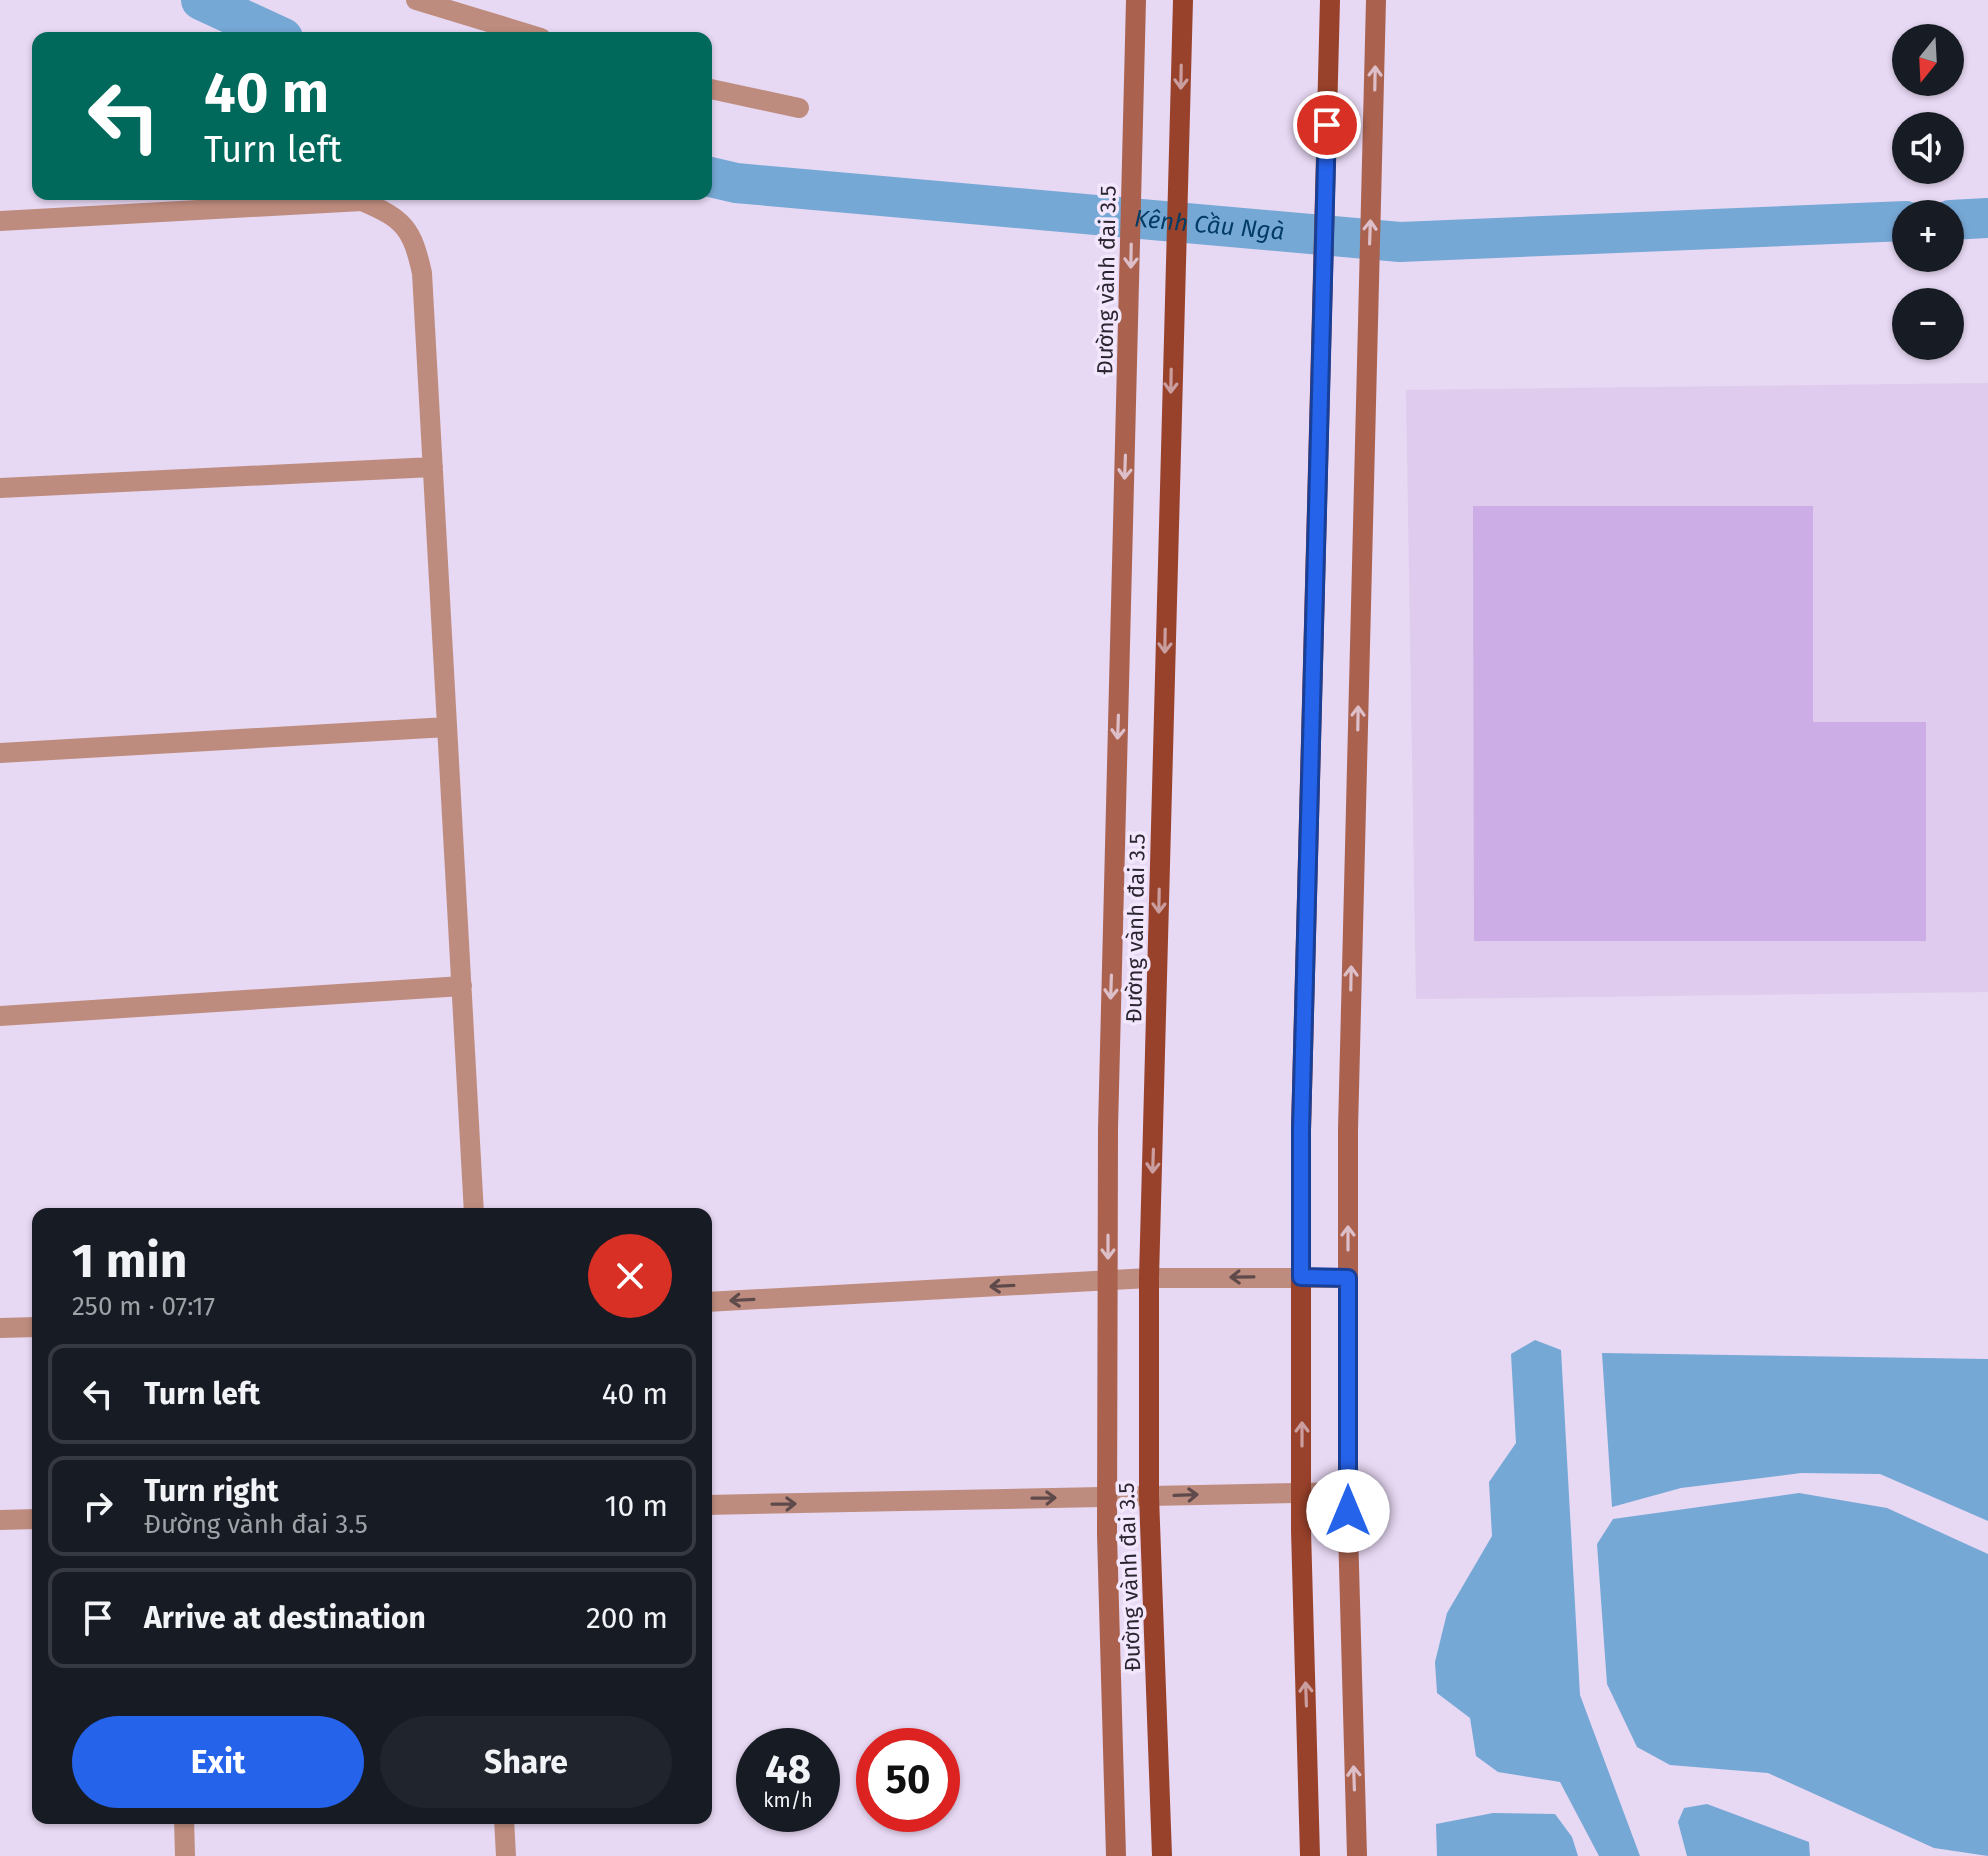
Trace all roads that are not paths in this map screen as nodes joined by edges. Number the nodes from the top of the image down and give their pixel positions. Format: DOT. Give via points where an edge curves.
graph roads {
  1 [pos="416,0"];
  2 [pos="1136,0"];
  3 [pos="1183,0"];
  4 [pos="1330,0"];
  5 [pos="1376,0"];
  6 [pos="521,32"];
  7 [pos="712,89"];
  8 [pos="799,108"];
  9 [pos="0,221"];
  10 [pos="433,467"];
  11 [pos="0,488"];
  12 [pos="447,727"];
  13 [pos="0,753"];
  14 [pos="462,986"];
  15 [pos="0,1016"];
  16 [pos="474,1208"];
  17 [pos="1301,1277"];
  18 [pos="1149,1278"];
  19 [pos="1348,1278"];
  20 [pos="1107,1280"];
  21 [pos="712,1302"];
  22 [pos="32,1327"];
  23 [pos="0,1328"];
  24 [pos="1302,1492"];
  25 [pos="1348,1492"];
  26 [pos="1149,1496"];
  27 [pos="1108,1497"];
  28 [pos="712,1505"];
  29 [pos="32,1519"];
  30 [pos="0,1520"];
  31 [pos="184,1824"];
  32 [pos="504,1824"];
  33 [pos="185,1856"];
  34 [pos="506,1856"];
  35 [pos="1116,1856"];
  36 [pos="1162,1856"];
  37 [pos="1310,1856"];
  38 [pos="1357,1856"];
  1 -- 6 [label="street"];
  2 -- 20 [label="main road, Đường vành đai 3.5, one-way"];
  3 -- 18 [label="main road, Đường vành đai 3.5, one-way"];
  4 -- 17 [label="main road"];
  19 -- 5 [label="main road, one-way"];
  7 -- 8 [label="street"];
  9 -- 10 [label="street" via="333,200 362,201 394,215 414,238 422,273"];
  10 -- 11 [label="street"];
  10 -- 12 [label="street"];
  12 -- 13 [label="street"];
  12 -- 14 [label="street"];
  14 -- 15 [label="street"];
  14 -- 16 [label="street"];
  17 -- 18 [label="street, one-way"];
  17 -- 19 [label="street"];
  24 -- 17 [label="main road, one-way"];
  18 -- 20 [label="street"];
  18 -- 26 [label="main road, Đường vành đai 3.5"];
  19 -- 25 [label="main road"];
  20 -- 21 [label="street, one-way"];
  20 -- 27 [label="main road, Đường vành đai 3.5"];
  22 -- 23 [label="street"];
  24 -- 25 [label="street"];
  26 -- 24 [label="street, one-way"];
  37 -- 24 [label="main road, one-way"];
  38 -- 25 [label="main road, one-way"];
  26 -- 27 [label="street"];
  26 -- 36 [label="main road, Đường vành đai 3.5"];
  28 -- 27 [label="street, one-way"];
  27 -- 35 [label="main road, Đường vành đai 3.5"];
  29 -- 30 [label="street"];
  31 -- 33 [label="street"];
  32 -- 34 [label="street"];
}
